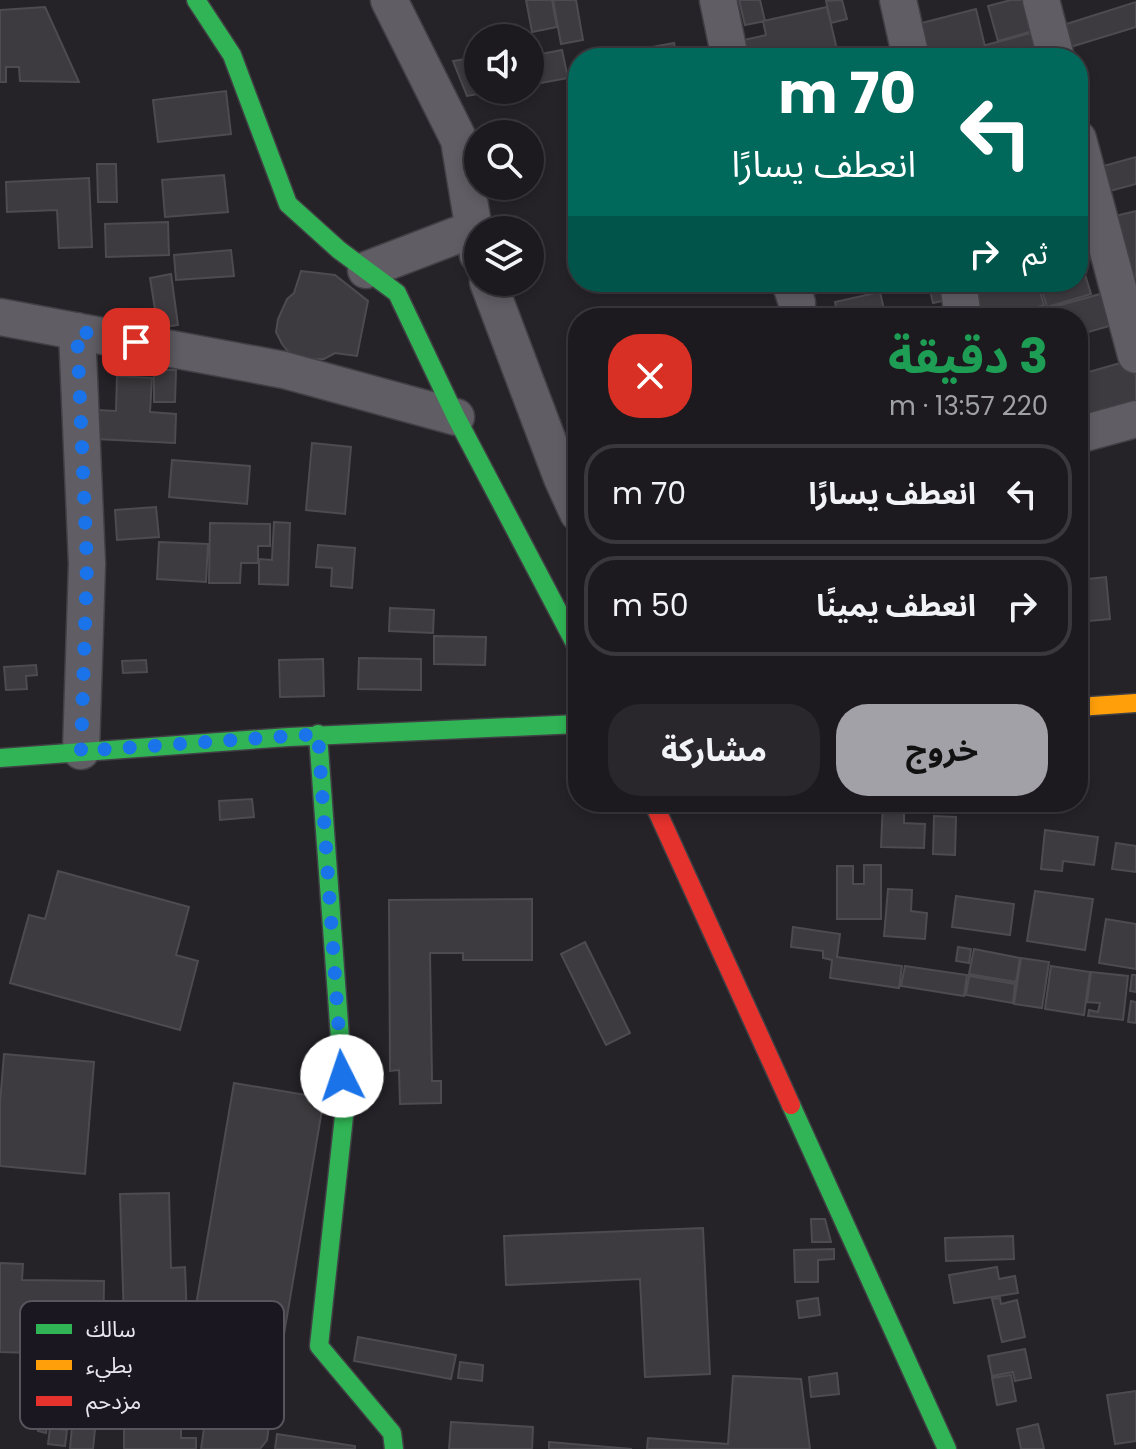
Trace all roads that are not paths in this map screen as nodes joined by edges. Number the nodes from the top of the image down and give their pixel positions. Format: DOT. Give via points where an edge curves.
graph roads {
  1 [pos="196,0"];
  2 [pos="389,0"];
  3 [pos="718,0"];
  4 [pos="898,0"];
  5 [pos="1041,0"];
  6 [pos="728,48"];
  7 [pos="909,48"];
  8 [pos="1053,48"];
  9 [pos="1088,176"];
  10 [pos="472,216"];
  11 [pos="464,245"];
  12 [pos="366,270"];
  13 [pos="493,296"];
  14 [pos="0,317"];
  15 [pos="77,331"];
  16 [pos="1136,355"];
  17 [pos="456,417"];
  18 [pos="1136,419"];
  19 [pos="1088,432"];
  20 [pos="568,491"];
  21 [pos="568,630"];
  22 [pos="1136,703"];
  23 [pos="1088,706"];
  24 [pos="568,724"];
  25 [pos="318,734"];
  26 [pos="81,751"];
  27 [pos="0,758"];
  28 [pos="658,812"];
  29 [pos="394,1449"];
  30 [pos="947,1449"];
  1 -- 12 [label="street" via="232,55 288,204"];
  2 -- 10 [label="street" via="459,140"];
  3 -- 6 [label="street"];
  4 -- 7 [label="street"];
  5 -- 8 [label="street"];
  9 -- 16 [label="street"];
  11 -- 12 [label="street"];
  12 -- 17 [label="street" via="397,293"];
  13 -- 20 [label="street"];
  14 -- 15 [label="street"];
  15 -- 17 [label="street" via="284,370"];
  15 -- 26 [label="street" via="87,564"];
  17 -- 21 [label="street"];
  18 -- 19 [label="street"];
  22 -- 23 [label="street"];
  24 -- 25 [label="street"];
  25 -- 26 [label="street"];
  25 -- 29 [label="street" via="345,1107 319,1346 392,1433"];
  26 -- 27 [label="street"];
  28 -- 30 [label="street"];
}
